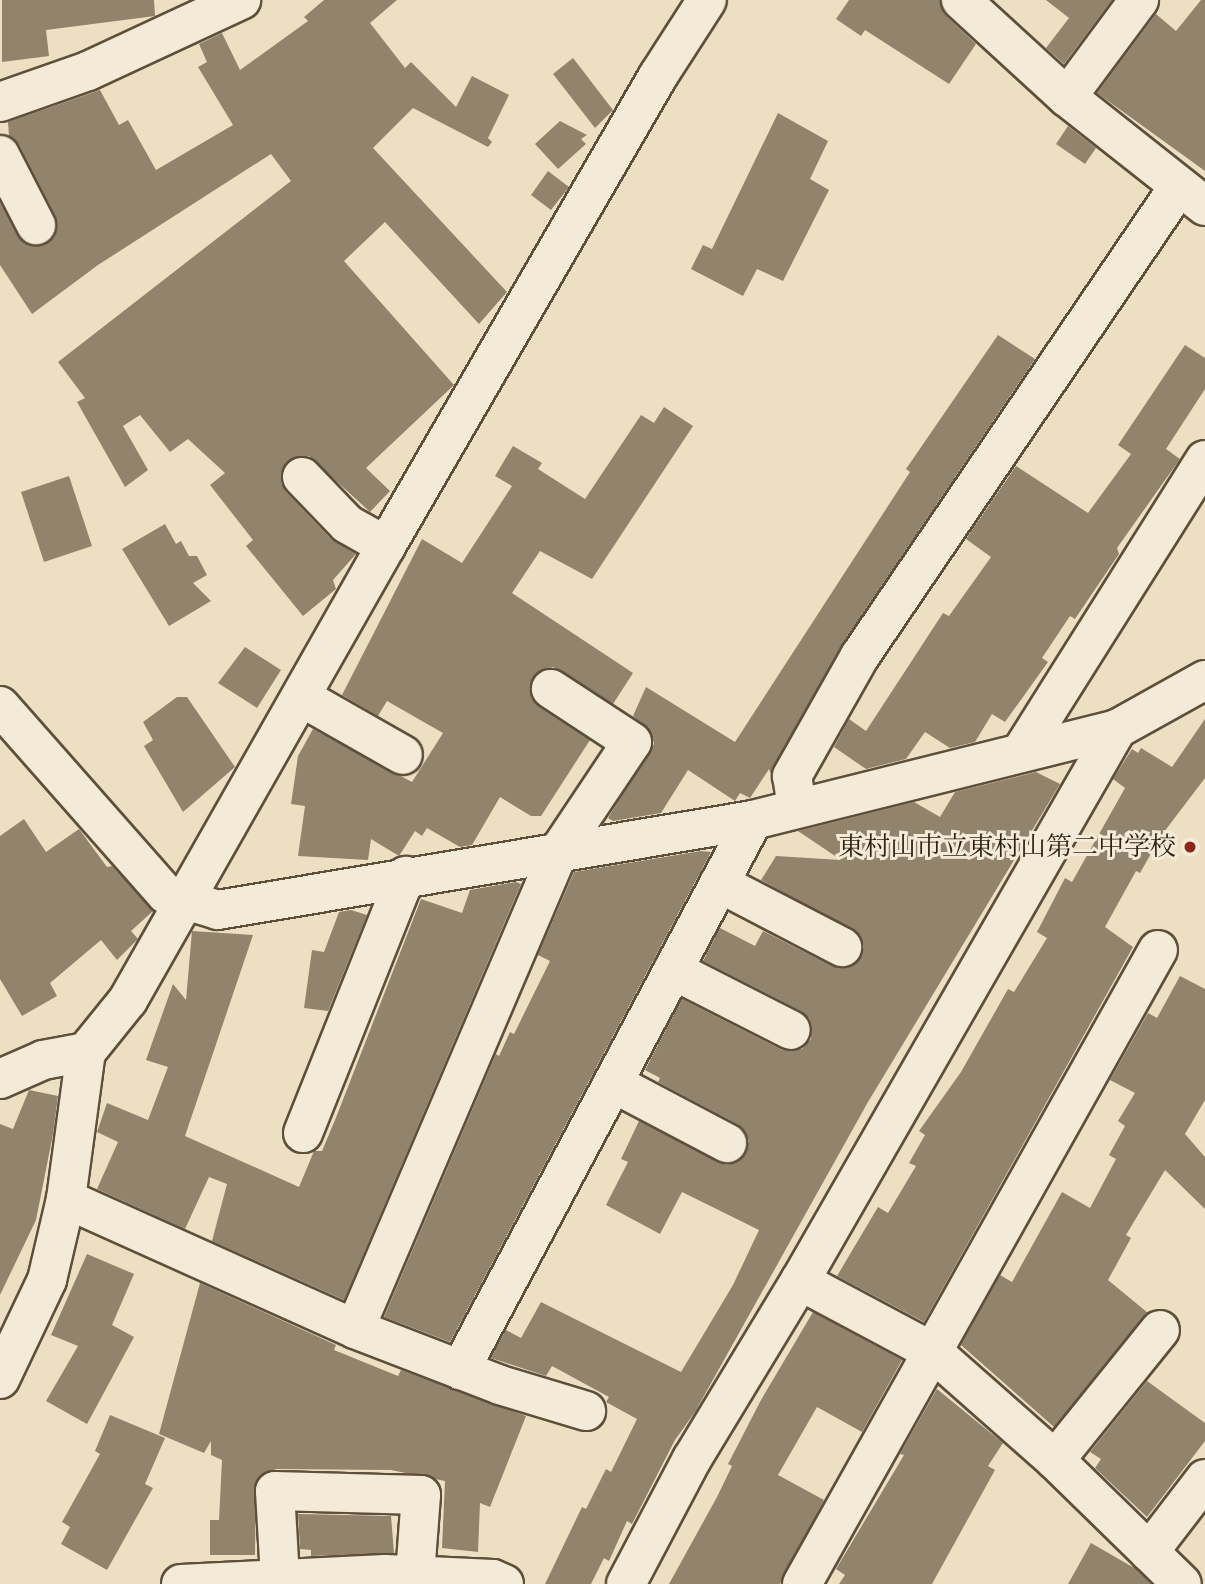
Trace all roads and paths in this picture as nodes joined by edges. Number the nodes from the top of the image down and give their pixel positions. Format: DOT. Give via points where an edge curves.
graph roads {
  1 [pos="241,0"];
  2 [pos="707,0"];
  3 [pos="961,0"];
  4 [pos="1139,0"];
  5 [pos="1067,97"];
  6 [pos="0,102"];
  7 [pos="0,155"];
  8 [pos="1192,196"];
  9 [pos="36,225"];
  10 [pos="1205,460"];
  11 [pos="302,477"];
  12 [pos="386,546"];
  13 [pos="1205,680"];
  14 [pos="551,689"];
  15 [pos="301,697"];
  16 [pos="0,706"];
  17 [pos="1117,729"];
  18 [pos="1021,752"];
  19 [pos="403,755"];
  20 [pos="797,807"];
  21 [pos="753,820"];
  22 [pos="559,851"];
  23 [pos="406,876"];
  24 [pos="719,883"];
  25 [pos="185,902"];
  26 [pos="842,947"];
  27 [pos="1158,950"];
  28 [pos="673,970"];
  29 [pos="791,1030"];
  30 [pos="86,1052"];
  31 [pos="0,1079"];
  32 [pos="613,1083"];
  33 [pos="303,1133"];
  34 [pos="727,1143"];
  35 [pos="65,1199"];
  36 [pos="800,1281"];
  37 [pos="355,1329"];
  38 [pos="1160,1330"];
  39 [pos="933,1352"];
  40 [pos="460,1370"];
  41 [pos="0,1379"];
  42 [pos="586,1410"];
  43 [pos="1055,1460"];
  44 [pos="1205,1479"];
  45 [pos="1149,1552"];
  46 [pos="280,1577"];
  47 [pos="394,1578"];
  48 [pos="226,1582"];
  49 [pos="181,1584"];
  50 [pos="504,1584"];
  51 [pos="626,1584"];
  52 [pos="802,1584"];
  53 [pos="1182,1584"];
  1 -- 6 [label="street" via="88,71"];
  2 -- 12 [label="street" via="658,76"];
  3 -- 5 [label="street"];
  4 -- 5 [label="street"];
  5 -- 8 [label="street"];
  7 -- 9 [label="street"];
  8 -- 20 [label="street" via="860,656 792,776"];
  10 -- 18 [label="street"];
  11 -- 12 [label="street" via="347,524"];
  12 -- 15 [label="street"];
  13 -- 17 [label="street"];
  14 -- 22 [label="street" via="632,742"];
  15 -- 19 [label="street"];
  15 -- 25 [label="street"];
  16 -- 25 [label="street" via="166,894"];
  17 -- 18 [label="street"];
  17 -- 36 [label="street"];
  18 -- 20 [label="street"];
  20 -- 21 [label="street"];
  21 -- 22 [label="street"];
  21 -- 24 [label="street"];
  22 -- 23 [label="street"];
  22 -- 37 [label="street"];
  23 -- 25 [label="street" via="218,910"];
  23 -- 33 [label="street"];
  24 -- 26 [label="street"];
  24 -- 28 [label="street"];
  25 -- 30 [label="street" via="128,1000"];
  27 -- 39 [label="street"];
  28 -- 29 [label="street"];
  28 -- 32 [label="street"];
  30 -- 31 [label="street" via="43,1060"];
  30 -- 35 [label="street"];
  32 -- 34 [label="street"];
  32 -- 40 [label="street"];
  35 -- 37 [label="street"];
  35 -- 41 [label="street" via="47,1280"];
  36 -- 39 [label="street"];
  36 -- 51 [label="street" via="692,1459"];
  37 -- 40 [label="street"];
  38 -- 43 [label="street"];
  39 -- 43 [label="street"];
  39 -- 52 [label="street"];
  40 -- 42 [label="street"];
  43 -- 45 [label="street"];
  44 -- 45 [label="street"];
  45 -- 53 [label="street"];
  46 -- 47 [label="street"];
  46 -- 47 [label="street" via="275,1491 421,1495"];
  46 -- 48 [label="street"];
  47 -- 50 [label="street" via="493,1579"];
  48 -- 49 [label="street"];
}
